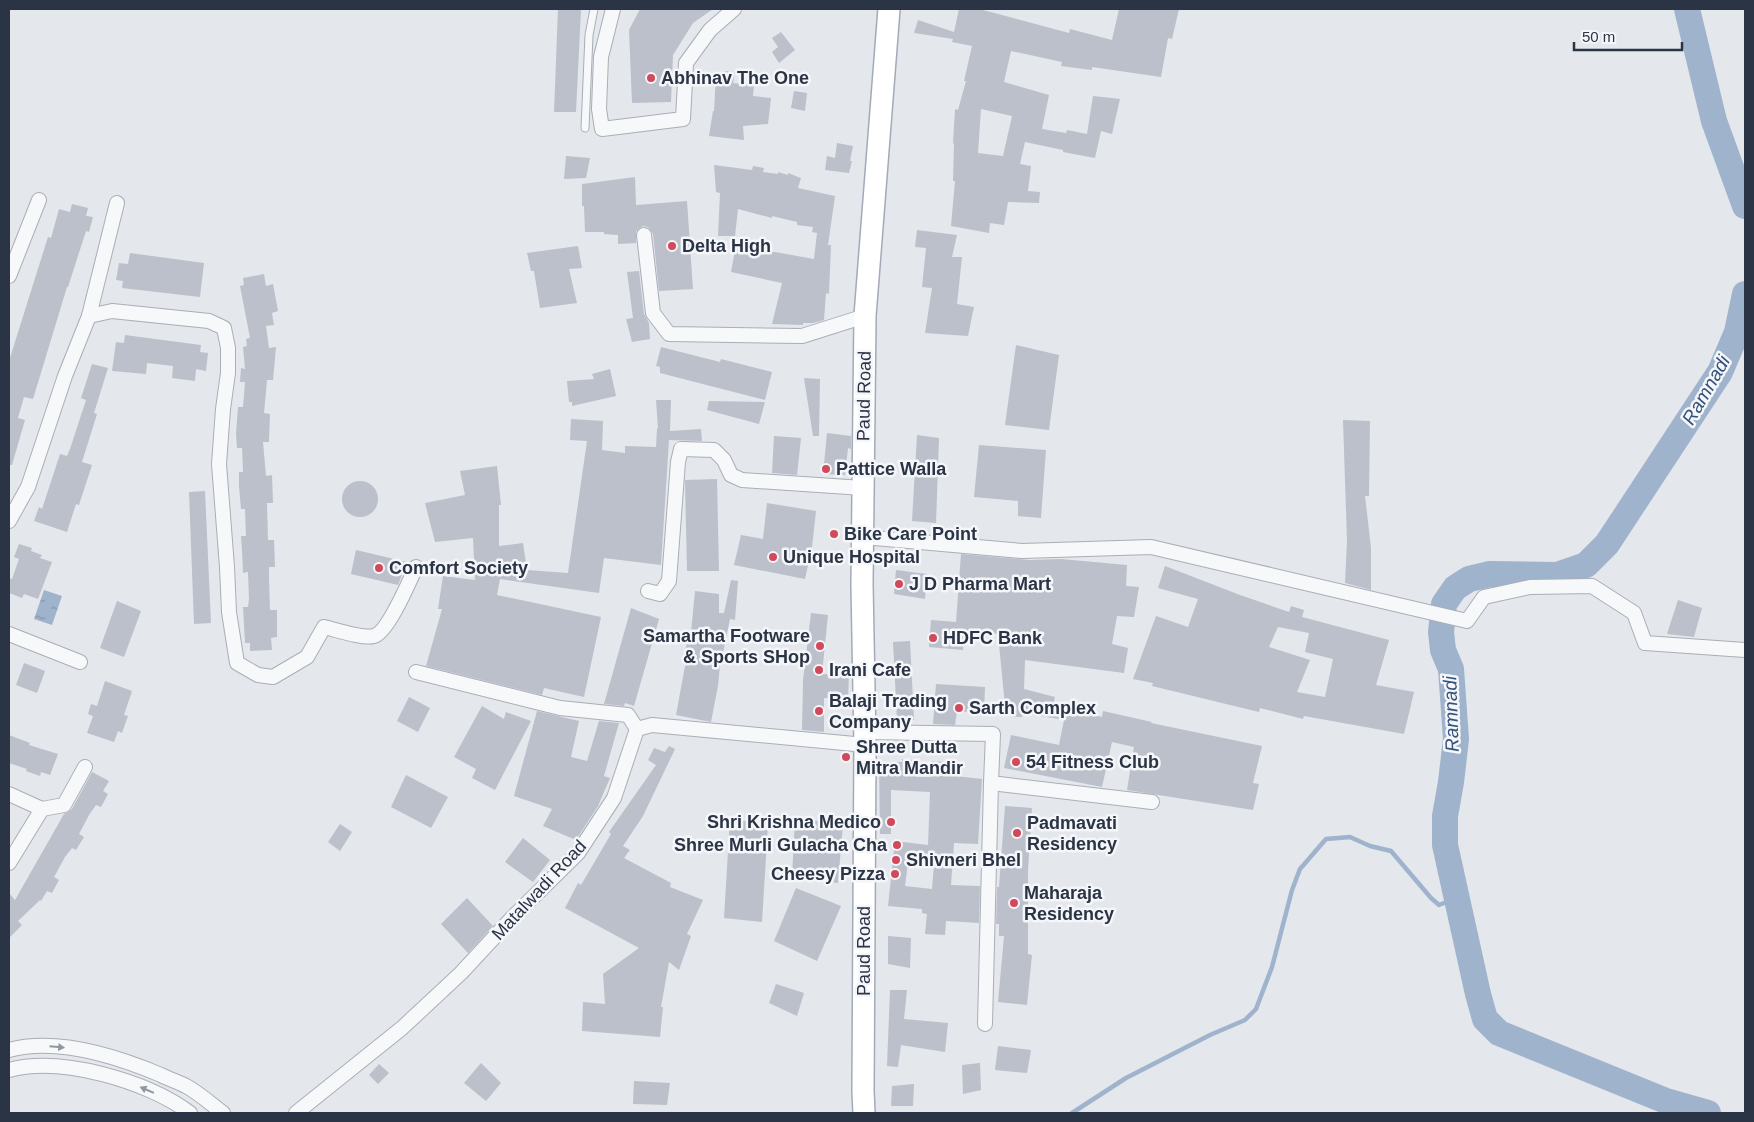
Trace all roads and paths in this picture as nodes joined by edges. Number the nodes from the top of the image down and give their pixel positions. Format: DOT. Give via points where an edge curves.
graph roads {
  1 [pos="594,9"];
  2 [pos="613,9"];
  3 [pos="734,9"];
  4 [pos="889,9"];
  5 [pos="585,128"];
  6 [pos="39,200"];
  7 [pos="117,203"];
  8 [pos="644,235"];
  9 [pos="9,276"];
  10 [pos="88,316"];
  11 [pos="865,316"];
  12 [pos="863,488"];
  13 [pos="9,521"];
  14 [pos="862,537"];
  15 [pos="416,568"];
  16 [pos="648,591"];
  17 [pos="9,634"];
  18 [pos="1745,650"];
  19 [pos="80,662"];
  20 [pos="416,672"];
  21 [pos="637,729"];
  22 [pos="865,739"];
  23 [pos="85,767"];
  24 [pos="991,783"];
  25 [pos="9,794"];
  26 [pos="1152,802"];
  27 [pos="42,809"];
  28 [pos="9,863"];
  29 [pos="985,1024"];
  30 [pos="9,1050"];
  31 [pos="9,1070"];
  32 [pos="864,1112"];
  33 [pos="190,1113"];
  34 [pos="223,1113"];
  35 [pos="296,1113"];
  1 -- 5 [label="lane" via="589,35"];
  2 -- 3 [label="street" via="600,57 602,129 683,119 686,63 710,30"];
  4 -- 11 [label="main road, Paud Road"];
  6 -- 9 [label="street"];
  7 -- 10 [label="street"];
  8 -- 11 [label="street" via="654,313 669,334 802,336"];
  10 -- 13 [label="street" via="28,487"];
  10 -- 15 [label="street" via="112,311 209,321 224,328 228,373 219,464 229,612 237,662 258,675 273,678 307,657 324,627 374,636 386,628"];
  11 -- 12 [label="main road, Paud Road"];
  12 -- 14 [label="main road, Paud Road"];
  12 -- 16 [label="street" via="742,480 732,474 714,450 681,449 669,581 660,594"];
  14 -- 18 [label="street" via="1022,550 1151,547 1467,621 1484,597 1530,587 1592,586 1634,613 1645,642"];
  14 -- 22 [label="main road, Paud Road"];
  17 -- 19 [label="street"];
  20 -- 21 [label="street" via="560,708 628,715"];
  21 -- 22 [label="street" via="652,725"];
  21 -- 35 [label="street, Matalwadi Road" via="614,798 578,853 461,973 402,1028"];
  22 -- 24 [label="street" via="993,734"];
  22 -- 32 [label="main road, Paud Road"];
  23 -- 27 [label="street" via="64,805"];
  24 -- 26 [label="street"];
  24 -- 29 [label="street"];
  25 -- 27 [label="street"];
  27 -- 28 [label="street"];
  30 -- 34 [label="street, one-way" via="46,1046 110,1056 186,1086"];
  33 -- 31 [label="street, one-way" via="176,1103 104,1075 76,1068 45,1066"];
}
